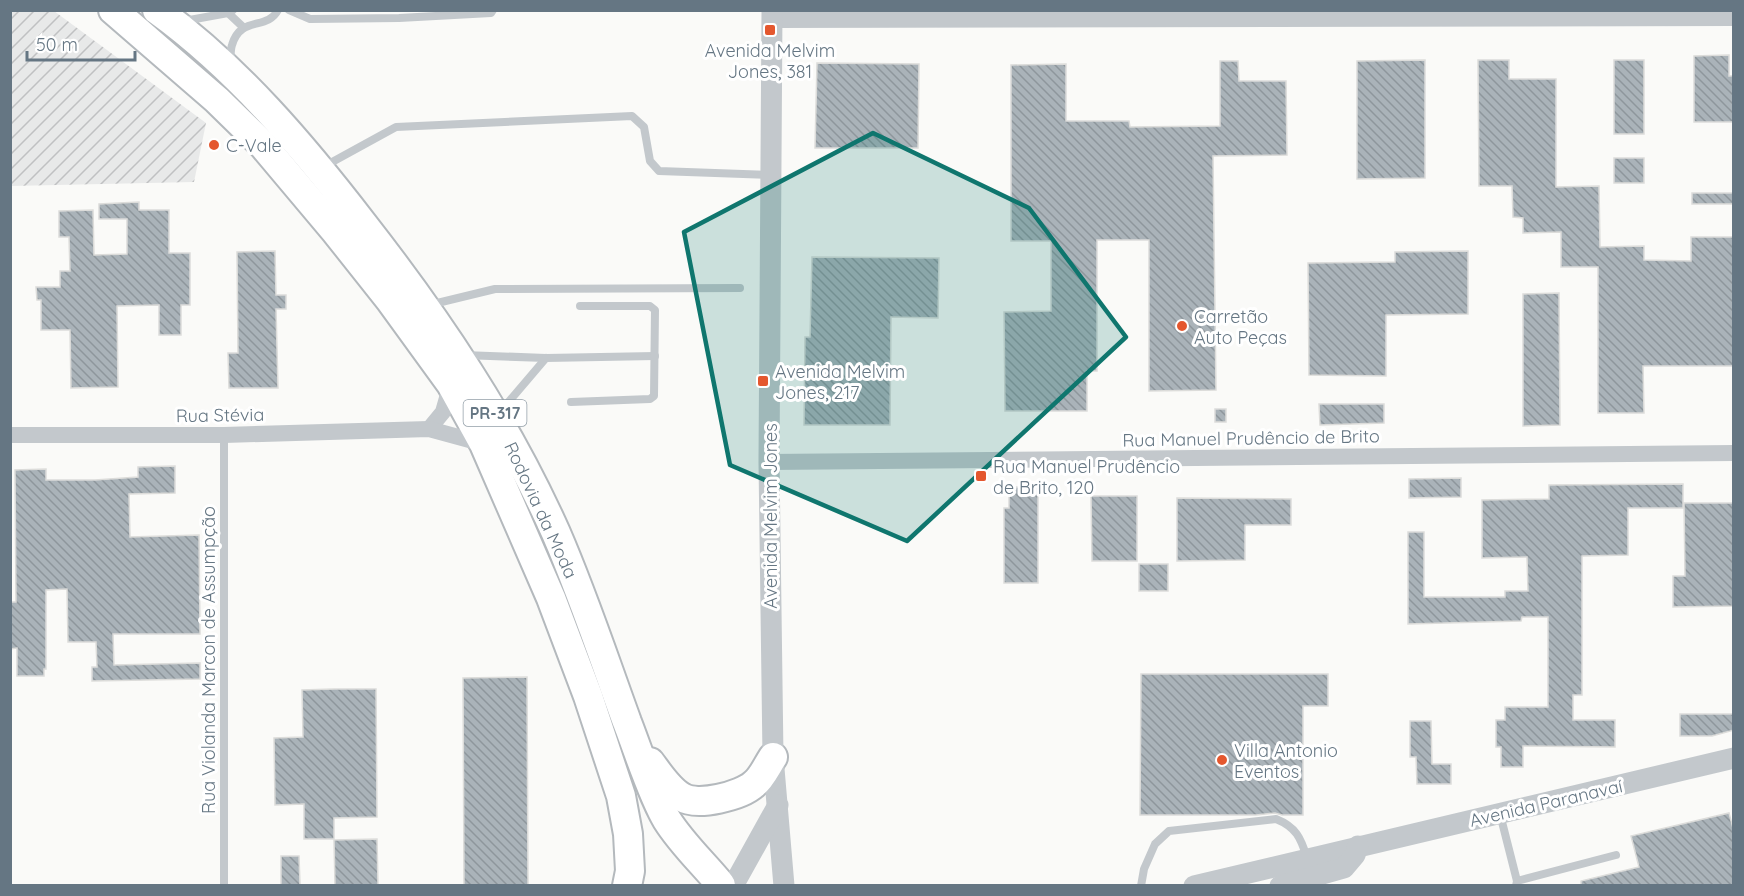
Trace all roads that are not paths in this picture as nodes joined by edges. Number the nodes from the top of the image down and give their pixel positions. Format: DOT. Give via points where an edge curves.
graph roads {
  1 [pos="113,10"];
  2 [pos="278,10"];
  3 [pos="290,10"];
  4 [pos="493,10"];
  5 [pos="229,11"];
  6 [pos="772,15"];
  7 [pos="1404,15"];
  8 [pos="166,17"];
  9 [pos="1734,18"];
  10 [pos="243,27"];
  11 [pos="229,71"];
  12 [pos="320,168"];
  13 [pos="771,175"];
  14 [pos="740,288"];
  15 [pos="425,306"];
  16 [pos="580,306"];
  17 [pos="458,354"];
  18 [pos="655,356"];
  19 [pos="546,358"];
  20 [pos="450,384"];
  21 [pos="571,402"];
  22 [pos="496,416"];
  23 [pos="429,429"];
  24 [pos="10,435"];
  25 [pos="225,435"];
  26 [pos="484,444"];
  27 [pos="1734,453"];
  28 [pos="769,462"];
  29 [pos="633,737"];
  30 [pos="773,757"];
  31 [pos="1734,758"];
  32 [pos="778,805"];
  33 [pos="1500,814"];
  34 [pos="1358,846"];
  35 [pos="1616,855"];
  36 [pos="1307,858"];
  37 [pos="1516,883"];
  38 [pos="224,885"];
  39 [pos="627,885"];
  40 [pos="721,885"];
  41 [pos="733,885"];
  42 [pos="784,885"];
  43 [pos="1141,885"];
  44 [pos="1194,885"];
  45 [pos="1280,885"];
  1 -- 20 [label="highway, Rodovia da Moda / PR-317" via="262,144 376,283"];
  2 -- 10 [label="lane" via="266,22"];
  3 -- 4 [label="lane" via="310,19 399,18"];
  5 -- 8 [label="lane"];
  5 -- 10 [label="lane"];
  6 -- 7 [label="street"];
  6 -- 13 [label="street, Avenida Melvim Jones"];
  7 -- 9 [label="street"];
  8 -- 11 [label="highway, Rodovia da Moda / PR-317"];
  10 -- 11 [label="lane" via="232,44"];
  11 -- 12 [label="highway, Rodovia da Moda / PR-317"];
  12 -- 13 [label="lane" via="396,127 632,116 644,127 650,161 659,171"];
  12 -- 15 [label="highway, Rodovia da Moda / PR-317"];
  13 -- 28 [label="street, Avenida Melvim Jones"];
  14 -- 15 [label="lane" via="495,289"];
  15 -- 17 [label="highway, Rodovia da Moda / PR-317"];
  16 -- 18 [label="lane" via="650,306 655,310"];
  17 -- 19 [label="lane"];
  17 -- 22 [label="highway, Rodovia da Moda / PR-317"];
  18 -- 19 [label="lane"];
  18 -- 21 [label="lane" via="654,396 650,399"];
  19 -- 22 [label="lane"];
  20 -- 23 [label="street" via="442,411"];
  20 -- 26 [label="highway, Rodovia da Moda / PR-317"];
  22 -- 29 [label="highway, Rodovia da Moda / PR-317" via="555,532"];
  23 -- 25 [label="street, Rua Stévia"];
  23 -- 26 [label="street, Rua Stévia"];
  24 -- 25 [label="street, Rua Stévia"];
  25 -- 38 [label="lane, Rua Violanda Marcon de Assumpção"];
  26 -- 39 [label="highway, Rodovia da Moda / PR-317" via="558,618 621,796 628,834"];
  27 -- 28 [label="street, Rua Manuel Prudêncio de Brito"];
  28 -- 30 [label="street, Avenida Melvim Jones"];
  29 -- 30 [label="highway" via="661,777 683,798 709,801 754,785"];
  29 -- 40 [label="highway, Rodovia da Moda / PR-317" via="666,818 686,848"];
  30 -- 32 [label="street, Avenida Melvim Jones"];
  31 -- 33 [label="street, Avenida Paranavaí"];
  32 -- 41 [label="street"];
  32 -- 42 [label="street, Avenida Melvim Jones"];
  33 -- 34 [label="street, Avenida Paranavaí"];
  33 -- 37 [label="lane"];
  34 -- 36 [label="street, Avenida Paranavaí"];
  34 -- 45 [label="street" via="1344,868"];
  35 -- 37 [label="lane"];
  36 -- 43 [label="lane" via="1290,825 1276,819 1169,831 1155,844"];
  36 -- 44 [label="street, Avenida Paranavaí"];
}
